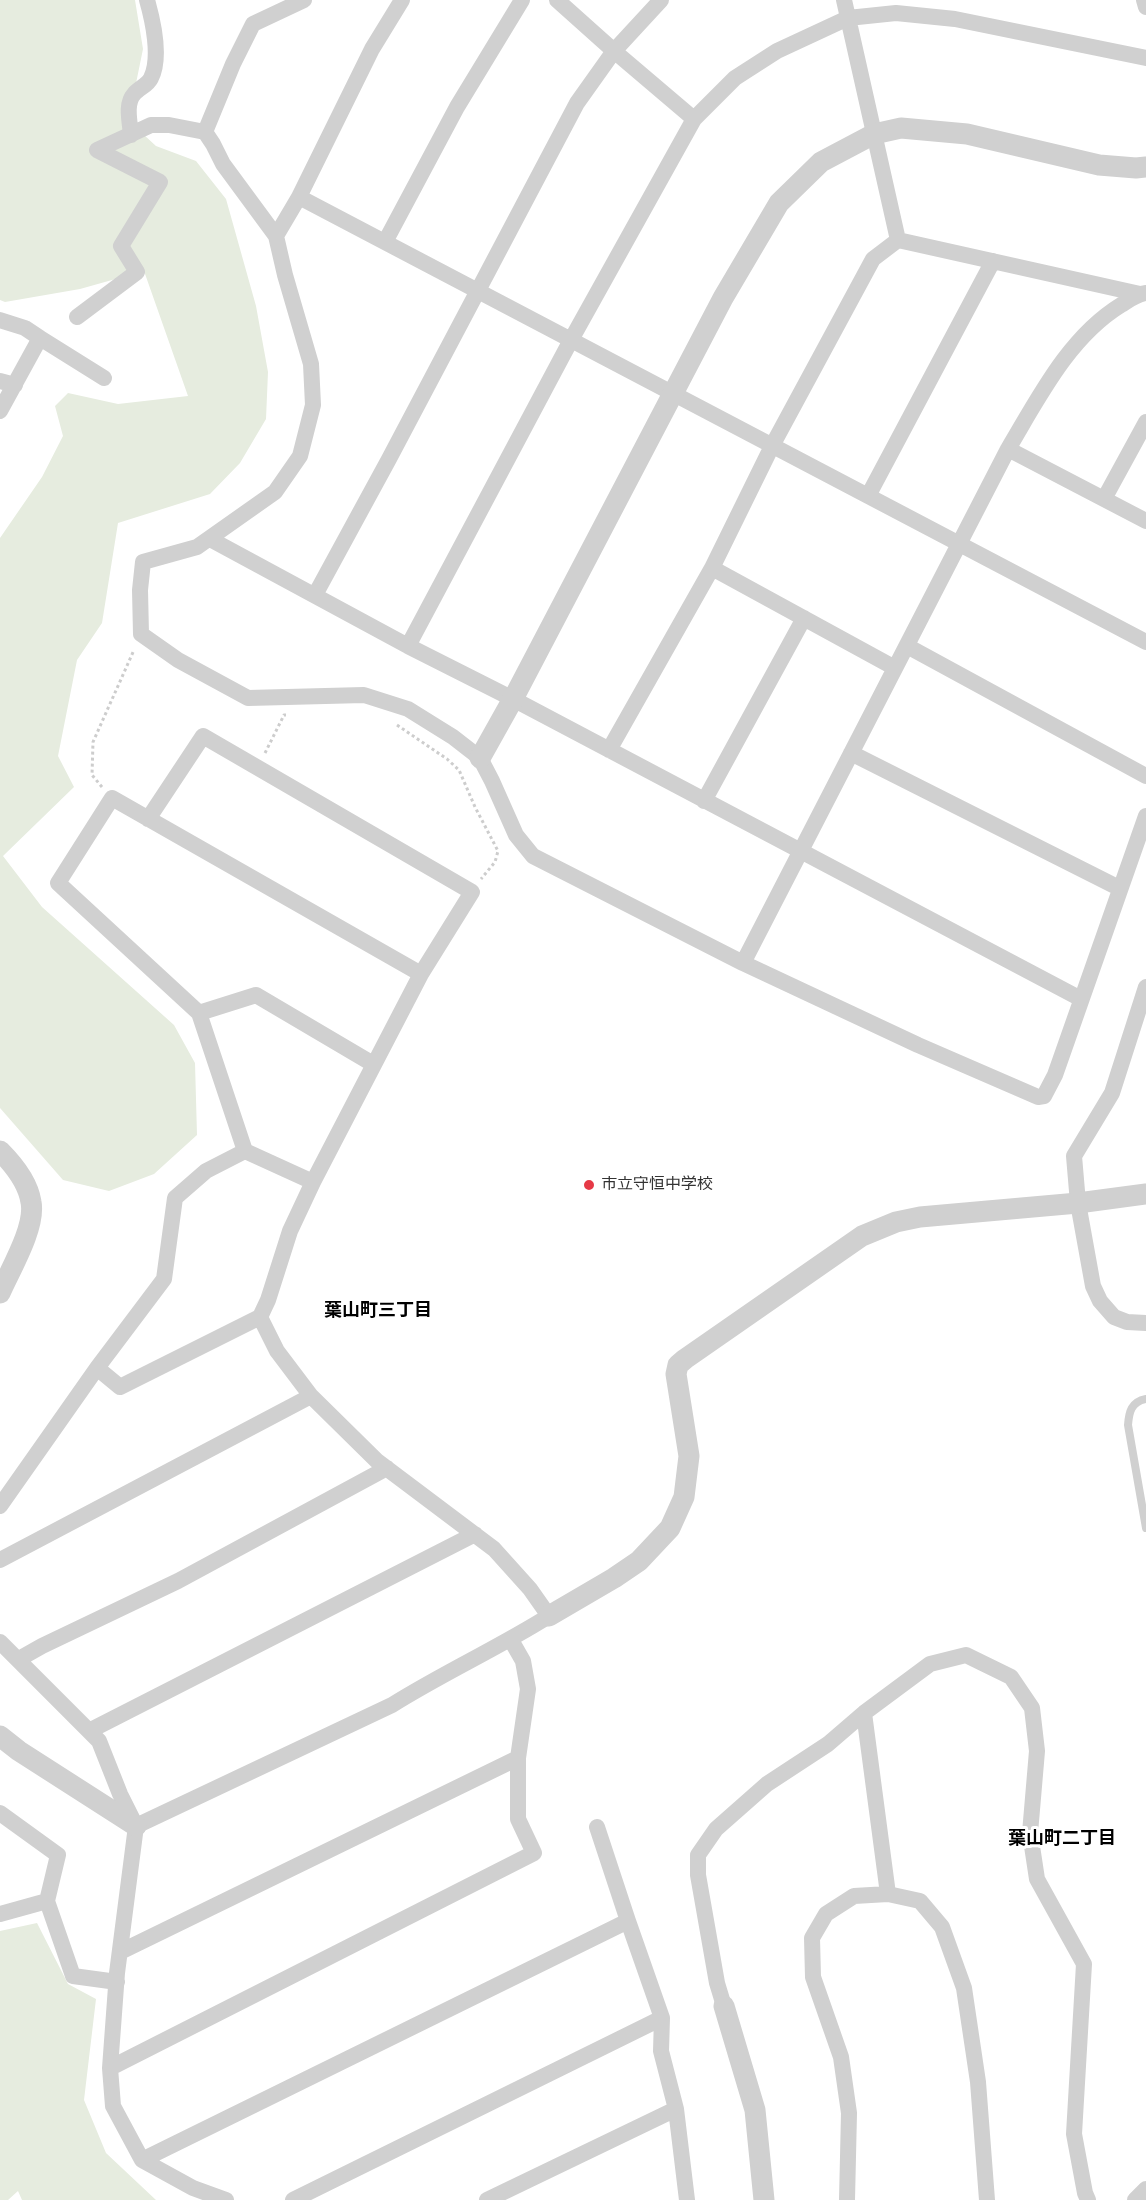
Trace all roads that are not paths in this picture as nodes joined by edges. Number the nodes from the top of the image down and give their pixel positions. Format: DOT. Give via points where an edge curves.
graph roads {
  1 [pos="147,0"];
  2 [pos="304,0"];
  3 [pos="402,0"];
  4 [pos="522,0"];
  5 [pos="557,0"];
  6 [pos="661,0"];
  7 [pos="844,0"];
  8 [pos="1144,0"];
  9 [pos="1146,7"];
  10 [pos="848,18"];
  11 [pos="614,51"];
  12 [pos="1146,58"];
  13 [pos="694,119"];
  14 [pos="205,132"];
  15 [pos="874,134"];
  16 [pos="131,135"];
  17 [pos="1146,167"];
  18 [pos="299,197"];
  19 [pos="276,236"];
  20 [pos="898,240"];
  21 [pos="385,242"];
  22 [pos="993,261"];
  23 [pos="477,291"];
  24 [pos="1143,293"];
  25 [pos="77,317"];
  26 [pos="0,320"];
  27 [pos="40,338"];
  28 [pos="571,340"];
  29 [pos="104,378"];
  30 [pos="8,383"];
  31 [pos="673,393"];
  32 [pos="0,411"];
  33 [pos="1146,422"];
  34 [pos="772,446"];
  35 [pos="1008,449"];
  36 [pos="868,496"];
  37 [pos="1104,499"];
  38 [pos="1146,521"];
  39 [pos="210,538"];
  40 [pos="959,544"];
  41 [pos="712,568"];
  42 [pos="315,595"];
  43 [pos="804,618"];
  44 [pos="1146,642"];
  45 [pos="408,646"];
  46 [pos="908,646"];
  47 [pos="895,668"];
  48 [pos="513,699"];
  49 [pos="609,750"];
  50 [pos="851,753"];
  51 [pos="480,758"];
  52 [pos="1146,776"];
  53 [pos="704,801"];
  54 [pos="1146,816"];
  55 [pos="148,819"];
  56 [pos="800,852"];
  57 [pos="1119,888"];
  58 [pos="742,963"];
  59 [pos="421,974"];
  60 [pos="1146,987"];
  61 [pos="1081,999"];
  62 [pos="199,1013"];
  63 [pos="373,1064"];
  64 [pos="0,1151"];
  65 [pos="244,1151"];
  66 [pos="313,1182"];
  67 [pos="1146,1194"];
  68 [pos="1078,1203"];
  69 [pos="0,1293"];
  70 [pos="260,1317"];
  71 [pos="1146,1323"];
  72 [pos="97,1368"];
  73 [pos="311,1396"];
  74 [pos="1146,1399"];
  75 [pos="387,1467"];
  76 [pos="0,1506"];
  77 [pos="1146,1528"];
  78 [pos="475,1534"];
  79 [pos="0,1560"];
  80 [pos="549,1616"];
  81 [pos="511,1640"];
  82 [pos="0,1642"];
  83 [pos="19,1659"];
  84 [pos="864,1713"];
  85 [pos="89,1731"];
  86 [pos="0,1736"];
  87 [pos="519,1758"];
  88 [pos="0,1813"];
  89 [pos="136,1826"];
  90 [pos="597,1827"];
  91 [pos="888,1894"];
  92 [pos="47,1901"];
  93 [pos="0,1914"];
  94 [pos="628,1921"];
  95 [pos="120,1952"];
  96 [pos="117,1982"];
  97 [pos="724,2007"];
  98 [pos="662,2018"];
  99 [pos="110,2068"];
  100 [pos="676,2109"];
  101 [pos="142,2160"];
  102 [pos="1146,2189"];
  103 [pos="226,2200"];
  104 [pos="293,2200"];
  105 [pos="487,2200"];
  106 [pos="687,2200"];
  107 [pos="764,2200"];
  108 [pos="847,2200"];
  109 [pos="987,2200"];
  110 [pos="1088,2200"];
  111 [pos="1135,2200"];
  1 -- 16 [label="street" via="154,22 155,62 151,80 133,95 128,109"];
  2 -- 14 [label="street" via="254,24"];
  3 -- 18 [label="street" via="372,49"];
  4 -- 21 [label="street" via="457,107"];
  5 -- 11 [label="street"];
  6 -- 11 [label="street"];
  7 -- 10 [label="street"];
  8 -- 9 [label="street"];
  10 -- 12 [label="street" via="896,13 955,19"];
  10 -- 13 [label="street" via="777,51 735,78"];
  10 -- 15 [label="street"];
  11 -- 13 [label="street"];
  11 -- 23 [label="street" via="577,103"];
  13 -- 28 [label="street"];
  14 -- 16 [label="street" via="151,125"];
  14 -- 19 [label="street" via="223,164"];
  15 -- 17 [label="street" via="901,129 967,134 1099,165"];
  15 -- 20 [label="street"];
  15 -- 31 [label="street" via="821,162 779,203"];
  16 -- 25 [label="street" via="98,150 160,182 121,246 137,272"];
  18 -- 19 [label="street"];
  18 -- 21 [label="street"];
  19 -- 39 [label="street" via="311,364 313,405 300,456 275,492"];
  20 -- 22 [label="street"];
  20 -- 34 [label="street" via="873,259"];
  21 -- 23 [label="street"];
  22 -- 24 [label="street"];
  22 -- 36 [label="street"];
  23 -- 28 [label="street"];
  23 -- 42 [label="street"];
  24 -- 35 [label="street" via="1111,311 1084,334 1050,380"];
  26 -- 27 [label="street"];
  27 -- 29 [label="street"];
  27 -- 30 [label="street"];
  28 -- 31 [label="street"];
  28 -- 45 [label="street"];
  30 -- 32 [label="street"];
  31 -- 34 [label="street"];
  31 -- 48 [label="street"];
  33 -- 37 [label="street"];
  34 -- 36 [label="street"];
  34 -- 41 [label="street"];
  35 -- 37 [label="street"];
  35 -- 40 [label="street"];
  36 -- 40 [label="street"];
  37 -- 38 [label="street"];
  39 -- 42 [label="street"];
  39 -- 51 [label="street" via="197,547 143,562 141,634 178,660 248,698 364,695 408,709"];
  40 -- 44 [label="street"];
  40 -- 46 [label="street"];
  41 -- 43 [label="street"];
  41 -- 49 [label="street"];
  42 -- 45 [label="street"];
  43 -- 47 [label="street"];
  43 -- 53 [label="street"];
  45 -- 48 [label="street"];
  46 -- 47 [label="street"];
  46 -- 52 [label="street"];
  47 -- 50 [label="street"];
  48 -- 49 [label="street"];
  48 -- 51 [label="street"];
  49 -- 53 [label="street"];
  50 -- 56 [label="street"];
  50 -- 57 [label="street"];
  51 -- 58 [label="street" via="516,835 533,856"];
  53 -- 56 [label="street"];
  54 -- 57 [label="street"];
  55 -- 59 [label="street"];
  55 -- 59 [label="street" via="203,736 472,892"];
  55 -- 62 [label="street" via="111,798 58,883"];
  56 -- 58 [label="street"];
  56 -- 61 [label="street"];
  57 -- 61 [label="street"];
  58 -- 61 [label="street" via="1038,1097 1048,1092"];
  59 -- 63 [label="street"];
  60 -- 68 [label="street" via="1112,1093 1074,1156"];
  62 -- 63 [label="street" via="256,995"];
  62 -- 65 [label="street"];
  63 -- 66 [label="street"];
  64 -- 69 [label="street" via="23,1181 32,1208 26,1235"];
  65 -- 66 [label="street"];
  65 -- 72 [label="street" via="206,1171 175,1198 164,1279"];
  66 -- 70 [label="street" via="290,1231"];
  67 -- 68 [label="street"];
  68 -- 71 [label="street" via="1093,1286 1100,1301 1113,1317"];
  68 -- 80 [label="street" via="920,1216 896,1222 862,1236 685,1359 676,1374 689,1456 684,1497 670,1528 639,1561"];
  70 -- 72 [label="street" via="120,1387"];
  70 -- 73 [label="street" via="277,1351"];
  72 -- 76 [label="street"];
  73 -- 75 [label="street"];
  73 -- 79 [label="street"];
  74 -- 77 [label="lane" via="1129,1410 1128,1425"];
  75 -- 78 [label="street"];
  75 -- 83 [label="street" via="178,1581"];
  78 -- 80 [label="street" via="505,1560"];
  78 -- 85 [label="street"];
  80 -- 81 [label="street"];
  81 -- 87 [label="street" via="523,1662 528,1689"];
  81 -- 89 [label="street" via="392,1705"];
  82 -- 83 [label="street"];
  83 -- 85 [label="street"];
  84 -- 91 [label="street"];
  84 -- 97 [label="street" via="828,1744 767,1784 716,1829 698,1855 698,1875"];
  84 -- 110 [label="street" via="930,1664 966,1655 1011,1677 1032,1708 1037,1752 1030,1833 1037,1879 1084,1964 1074,2134"];
  85 -- 89 [label="street" via="99,1741"];
  86 -- 89 [label="street"];
  87 -- 95 [label="street"];
  87 -- 99 [label="street" via="518,1819 534,1853"];
  88 -- 92 [label="street" via="58,1855"];
  89 -- 95 [label="street"];
  90 -- 94 [label="street"];
  91 -- 108 [label="street" via="854,1896 826,1914 812,1938 813,1977 841,2057 849,2113"];
  91 -- 109 [label="street" via="920,1901 942,1927 964,1988 978,2082"];
  92 -- 93 [label="street"];
  92 -- 96 [label="street" via="73,1976"];
  94 -- 98 [label="street"];
  94 -- 101 [label="street"];
  95 -- 96 [label="street"];
  96 -- 99 [label="street"];
  97 -- 107 [label="street" via="755,2110"];
  98 -- 100 [label="street" via="661,2051"];
  98 -- 104 [label="street"];
  99 -- 101 [label="street" via="113,2106"];
  100 -- 105 [label="street"];
  100 -- 106 [label="street"];
  101 -- 103 [label="street" via="193,2188"];
  102 -- 111 [label="street"];
}
